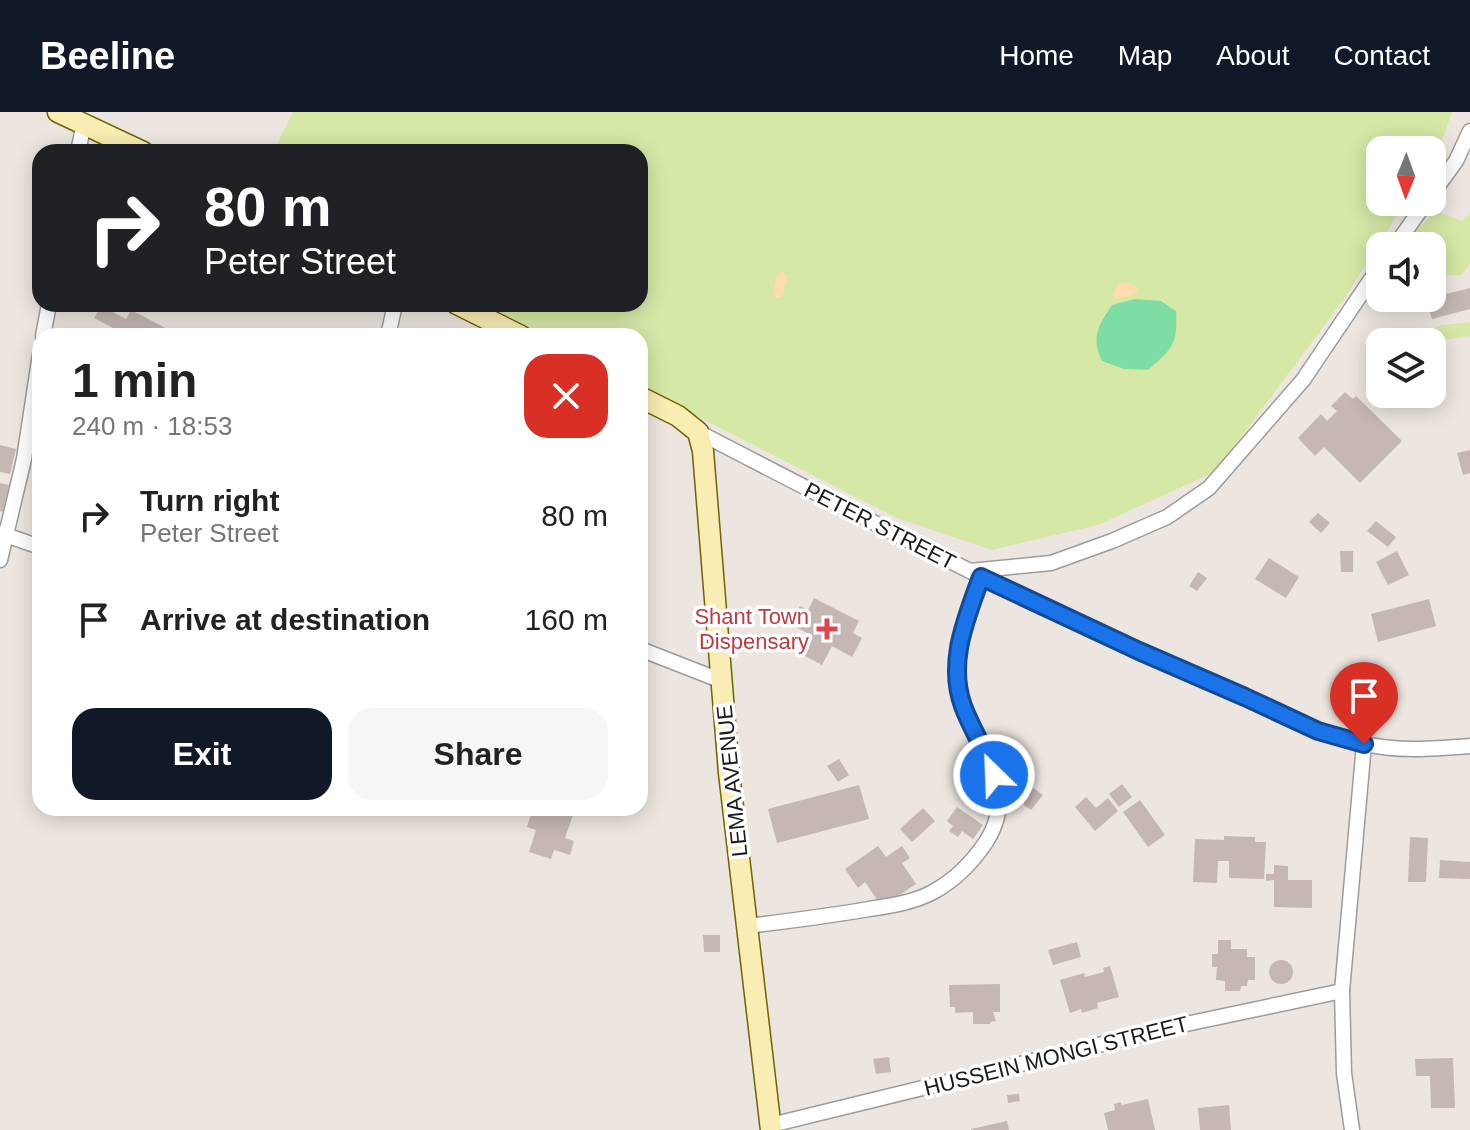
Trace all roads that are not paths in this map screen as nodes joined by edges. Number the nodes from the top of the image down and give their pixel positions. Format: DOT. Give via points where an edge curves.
graph roads {
  1 [pos="58,112"];
  2 [pos="84,123"];
  3 [pos="1470,131"];
  4 [pos="80,144"];
  5 [pos="127,144"];
  6 [pos="1446,175"];
  7 [pos="1366,287"];
  8 [pos="473,312"];
  9 [pos="505,328"];
  10 [pos="648,401"];
  11 [pos="32,406"];
  12 [pos="698,432"];
  13 [pos="3,533"];
  14 [pos="32,544"];
  15 [pos="0,560"];
  16 [pos="975,574"];
  17 [pos="648,652"];
  18 [pos="722,681"];
  19 [pos="1364,744"];
  20 [pos="1470,746"];
  21 [pos="748,926"];
  22 [pos="1342,991"];
  23 [pos="771,1128"];
  24 [pos="1352,1130"];
  1 -- 2 [label="main road"];
  2 -- 4 [label="street"];
  2 -- 5 [label="main road"];
  3 -- 6 [label="street"];
  7 -- 16 [label="street" via="1303,380 1209,488 1167,517 1112,541 1051,563"];
  8 -- 9 [label="main road"];
  10 -- 12 [label="main road"];
  11 -- 13 [label="street"];
  12 -- 16 [label="street, PETER STREET"];
  12 -- 18 [label="main road, LEMA AVENUE"];
  13 -- 14 [label="street"];
  13 -- 15 [label="street"];
  16 -- 19 [label="street, PETER STREET" via="1318,731"];
  16 -- 21 [label="street" via="956,680 999,794 997,820 973,862 930,894 891,905"];
  17 -- 18 [label="street"];
  18 -- 21 [label="main road, LEMA AVENUE"];
  19 -- 20 [label="street, PETER STREET"];
  19 -- 22 [label="street"];
  21 -- 23 [label="main road, LEMA AVENUE"];
  22 -- 23 [label="street, HUSSEIN MONGI STREET" via="1157,1031"];
  22 -- 24 [label="street"];
}
